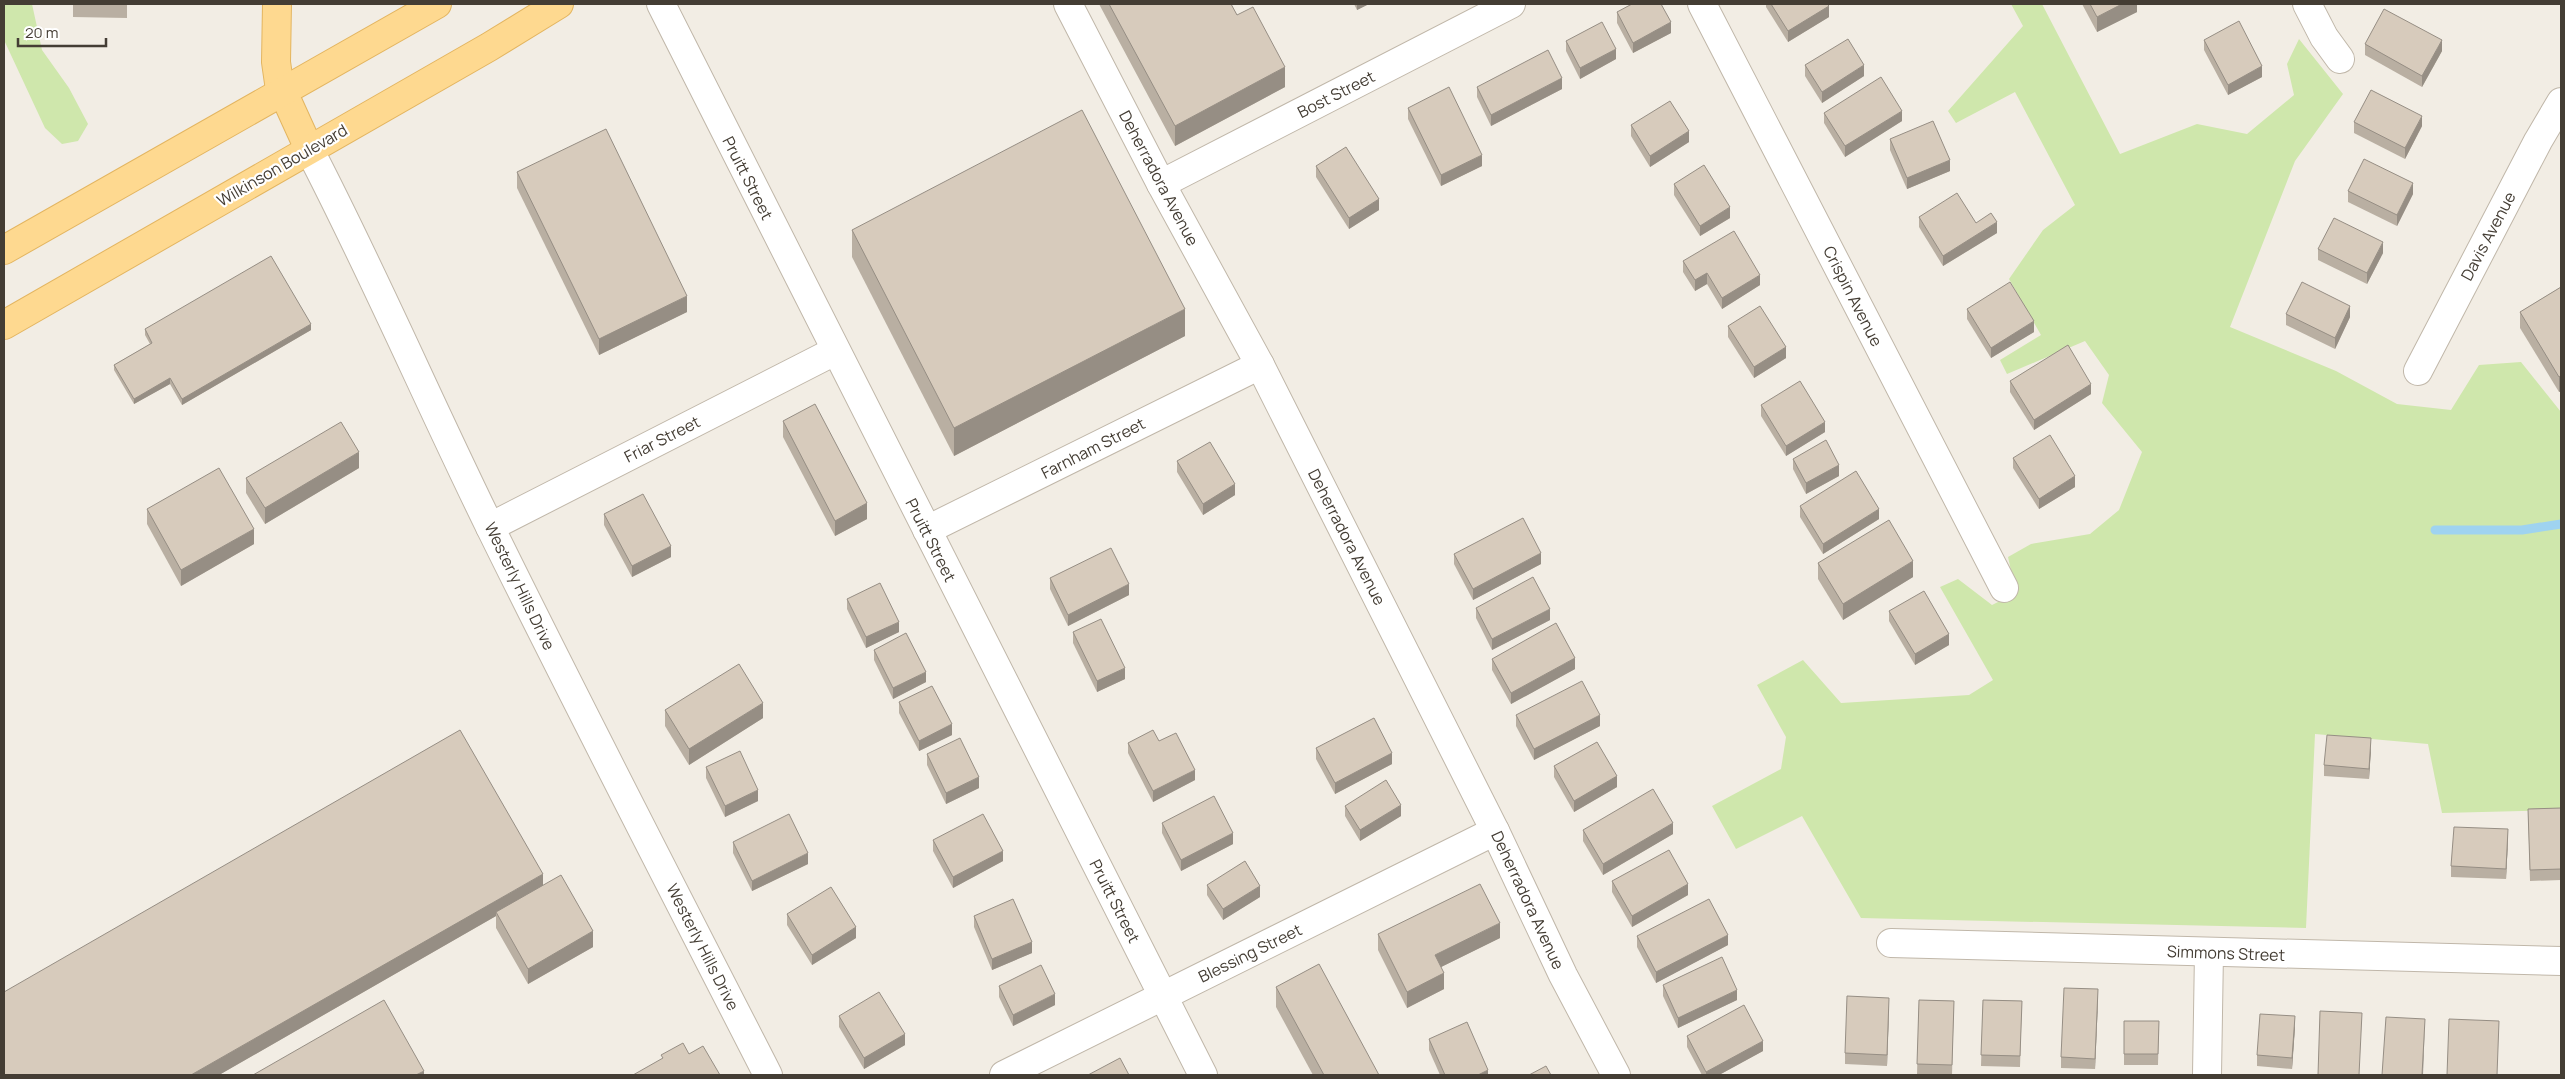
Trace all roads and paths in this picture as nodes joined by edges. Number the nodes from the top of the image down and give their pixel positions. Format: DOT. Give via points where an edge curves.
graph roads {
  1 [pos="277,4"];
  2 [pos="437,4"];
  3 [pos="559,4"];
  4 [pos="661,4"];
  5 [pos="1068,4"];
  6 [pos="1511,4"];
  7 [pos="1702,4"];
  8 [pos="2307,4"];
  9 [pos="2340,58"];
  10 [pos="282,92"];
  11 [pos="2561,102"];
  12 [pos="309,149"];
  13 [pos="1161,184"];
  14 [pos="4,250"];
  15 [pos="4,325"];
  16 [pos="835,351"];
  17 [pos="1260,365"];
  18 [pos="2418,371"];
  19 [pos="490,527"];
  20 [pos="927,530"];
  21 [pos="2004,588"];
  22 [pos="1495,831"];
  23 [pos="1891,943"];
  24 [pos="2209,952"];
  25 [pos="2561,961"];
  26 [pos="1163,996"];
  27 [pos="768,1075"];
  28 [pos="1004,1075"];
  29 [pos="1203,1075"];
  30 [pos="1616,1075"];
  31 [pos="2207,1075"];
  1 -- 10 [label="main road, Westerly Hills Drive" via="276,62"];
  2 -- 10 [label="main road"];
  3 -- 12 [label="main road, Wilkinson Boulevard" via="490,47"];
  4 -- 16 [label="street, Pruitt Street"];
  5 -- 13 [label="street, Deherradora Avenue"];
  6 -- 13 [label="street, Bost Street"];
  7 -- 21 [label="street, Crispin Avenue"];
  8 -- 9 [label="street" via="2324,37"];
  10 -- 12 [label="main road, Westerly Hills Drive"];
  10 -- 14 [label="main road"];
  11 -- 18 [label="street, Davis Avenue"];
  12 -- 15 [label="main road, Wilkinson Boulevard"];
  12 -- 19 [label="street, Westerly Hills Drive" via="352,232"];
  13 -- 17 [label="street, Deherradora Avenue"];
  16 -- 19 [label="street, Friar Street"];
  16 -- 20 [label="street, Pruitt Street"];
  17 -- 20 [label="street, Farnham Street"];
  17 -- 22 [label="street, Deherradora Avenue"];
  19 -- 27 [label="street, Westerly Hills Drive"];
  20 -- 26 [label="street, Pruitt Street"];
  22 -- 26 [label="street, Blessing Street"];
  22 -- 30 [label="street, Deherradora Avenue" via="1563,975"];
  23 -- 24 [label="street, Simmons Street"];
  24 -- 25 [label="street, Simmons Street"];
  24 -- 31 [label="street"];
  26 -- 28 [label="street, Blessing Street"];
  26 -- 29 [label="street, Pruitt Street"];
}
